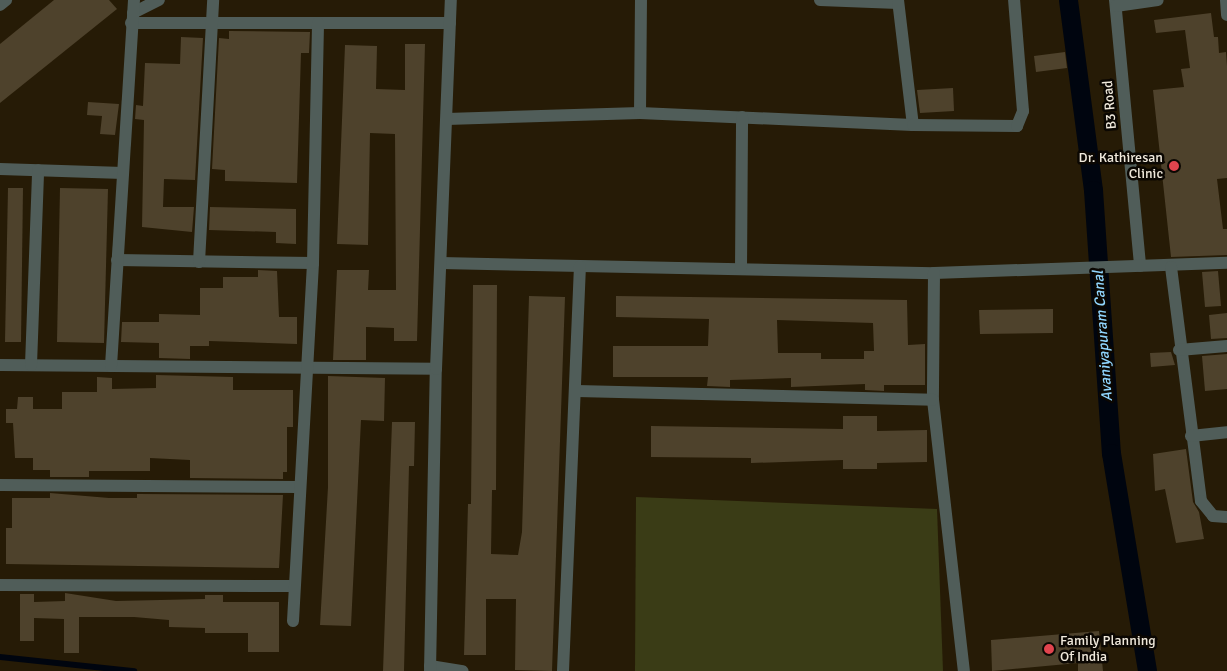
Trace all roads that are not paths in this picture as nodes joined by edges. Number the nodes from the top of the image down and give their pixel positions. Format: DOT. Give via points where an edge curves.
graph roads {
  1 [pos="6,0"];
  2 [pos="159,0"];
  3 [pos="213,0"];
  4 [pos="451,0"];
  5 [pos="641,0"];
  6 [pos="820,0"];
  7 [pos="1014,0"];
  8 [pos="1158,0"];
  9 [pos="1226,0"];
  10 [pos="898,1"];
  11 [pos="1115,3"];
  12 [pos="0,5"];
  13 [pos="133,12"];
  14 [pos="1227,15"];
  15 [pos="212,23"];
  16 [pos="318,23"];
  17 [pos="450,24"];
  18 [pos="640,113"];
  19 [pos="742,117"];
  20 [pos="447,118"];
  21 [pos="913,126"];
  22 [pos="0,169"];
  23 [pos="38,170"];
  24 [pos="123,173"];
  25 [pos="118,260"];
  26 [pos="199,262"];
  27 [pos="313,263"];
  28 [pos="441,263"];
  29 [pos="1227,263"];
  30 [pos="580,266"];
  31 [pos="1140,266"];
  32 [pos="1171,267"];
  33 [pos="741,269"];
  34 [pos="934,273"];
  35 [pos="1227,346"];
  36 [pos="1179,350"];
  37 [pos="0,365"];
  38 [pos="31,365"];
  39 [pos="111,366"];
  40 [pos="307,368"];
  41 [pos="436,369"];
  42 [pos="577,392"];
  43 [pos="933,400"];
  44 [pos="1227,432"];
  45 [pos="1191,436"];
  46 [pos="0,485"];
  47 [pos="300,487"];
  48 [pos="1227,517"];
  49 [pos="0,585"];
  50 [pos="294,586"];
  51 [pos="293,621"];
  52 [pos="430,669"];
  53 [pos="462,671"];
  54 [pos="563,671"];
  55 [pos="964,671"];
  1 -- 12 [label="street"];
  2 -- 13 [label="street"];
  3 -- 15 [label="street"];
  4 -- 17 [label="street"];
  5 -- 18 [label="street"];
  6 -- 10 [label="street"];
  7 -- 21 [label="street" via="1023,111 1021,124 1004,128"];
  8 -- 11 [label="street"];
  9 -- 14 [label="street"];
  10 -- 21 [label="street"];
  11 -- 31 [label="street, B3 Road"];
  13 -- 15 [label="street"];
  13 -- 24 [label="street"];
  15 -- 16 [label="street"];
  15 -- 26 [label="street"];
  16 -- 17 [label="street"];
  16 -- 27 [label="street"];
  17 -- 20 [label="street"];
  18 -- 19 [label="street"];
  18 -- 20 [label="street"];
  19 -- 21 [label="street"];
  19 -- 33 [label="street"];
  20 -- 28 [label="street"];
  22 -- 23 [label="street"];
  23 -- 24 [label="street"];
  23 -- 38 [label="street"];
  24 -- 25 [label="street"];
  25 -- 26 [label="street"];
  25 -- 39 [label="street"];
  26 -- 27 [label="street"];
  27 -- 40 [label="street"];
  28 -- 30 [label="street"];
  28 -- 41 [label="street"];
  29 -- 32 [label="street"];
  30 -- 33 [label="street"];
  30 -- 42 [label="street"];
  31 -- 32 [label="street"];
  31 -- 34 [label="street"];
  32 -- 36 [label="street"];
  33 -- 34 [label="street"];
  34 -- 43 [label="street"];
  35 -- 36 [label="street"];
  36 -- 45 [label="street"];
  37 -- 38 [label="street"];
  38 -- 39 [label="street"];
  39 -- 40 [label="street"];
  40 -- 41 [label="street"];
  40 -- 47 [label="street"];
  41 -- 52 [label="street"];
  42 -- 43 [label="street"];
  42 -- 54 [label="street"];
  43 -- 55 [label="street"];
  44 -- 45 [label="street"];
  45 -- 48 [label="street" via="1201,501 1213,516"];
  46 -- 47 [label="street"];
  47 -- 50 [label="street"];
  49 -- 50 [label="street"];
  50 -- 51 [label="street"];
  52 -- 53 [label="street"];
}
